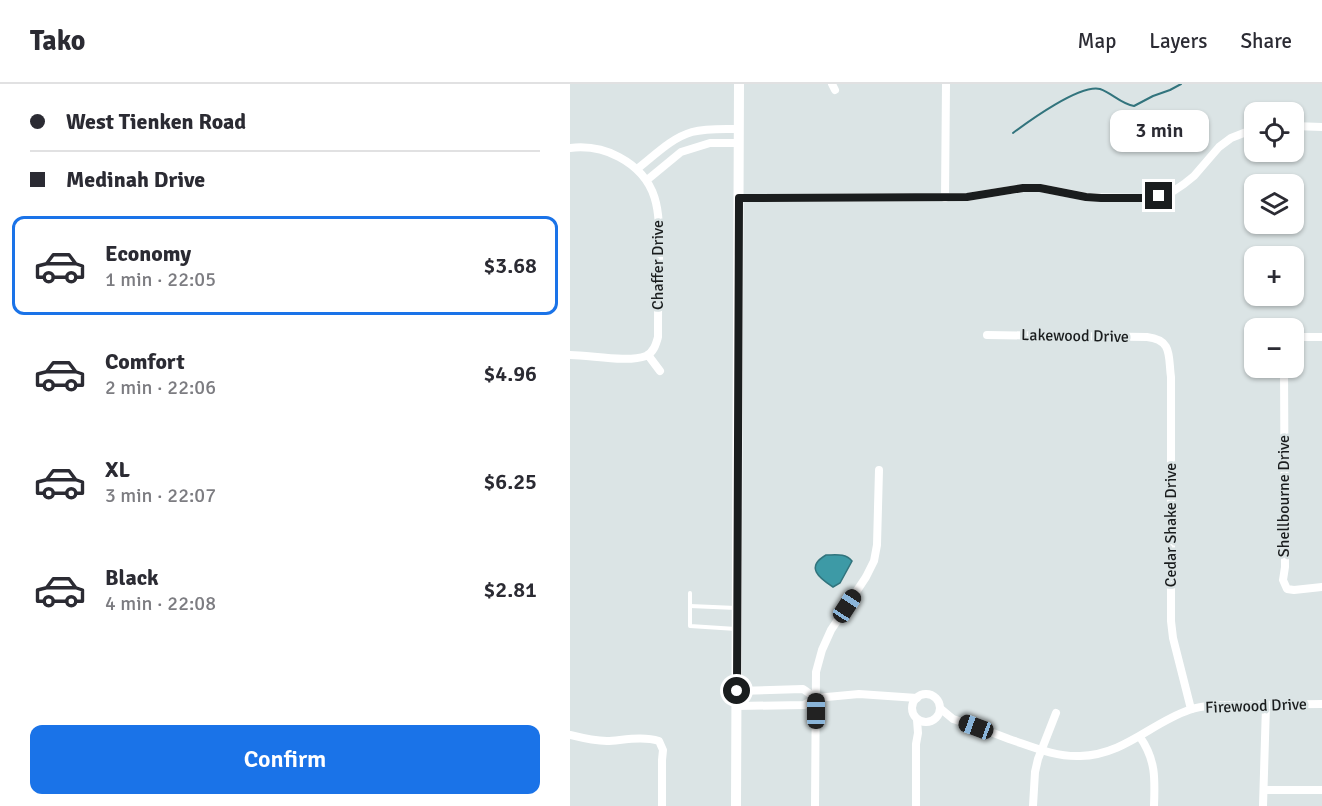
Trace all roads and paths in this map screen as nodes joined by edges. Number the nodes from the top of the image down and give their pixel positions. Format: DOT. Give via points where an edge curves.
graph roads {
  1 [pos="739,84"];
  2 [pos="946,84"];
  3 [pos="1304,126"];
  4 [pos="1322,127"];
  5 [pos="739,129"];
  6 [pos="1244,133"];
  7 [pos="674,140"];
  8 [pos="739,143"];
  9 [pos="570,148"];
  10 [pos="681,152"];
  11 [pos="642,174"];
  12 [pos="739,198"];
  13 [pos="945,198"];
  14 [pos="987,335"];
  15 [pos="1304,337"];
  16 [pos="1322,337"];
  17 [pos="1161,341"];
  18 [pos="570,355"];
  19 [pos="648,356"];
  20 [pos="660,371"];
  21 [pos="1284,378"];
  22 [pos="879,470"];
  23 [pos="1322,587"];
  24 [pos="690,593"];
  25 [pos="690,606"];
  26 [pos="737,608"];
  27 [pos="737,629"];
  28 [pos="737,691"];
  29 [pos="816,698"];
  30 [pos="897,698"];
  31 [pos="916,698"];
  32 [pos="1322,704"];
  33 [pos="1266,705"];
  34 [pos="737,706"];
  35 [pos="912,709"];
  36 [pos="941,709"];
  37 [pos="1191,710"];
  38 [pos="1056,713"];
  39 [pos="937,718"];
  40 [pos="953,719"];
  41 [pos="918,720"];
  42 [pos="927,723"];
  43 [pos="918,733"];
  44 [pos="570,735"];
  45 [pos="1140,737"];
  46 [pos="1043,751"];
  47 [pos="1264,790"];
  48 [pos="1322,790"];
  49 [pos="662,806"];
  50 [pos="736,806"];
  51 [pos="815,806"];
  52 [pos="916,806"];
  53 [pos="1033,806"];
  54 [pos="1154,806"];
  55 [pos="1263,806"];
  1 -- 5 [label="street"];
  2 -- 13 [label="street"];
  3 -- 4 [label="street"];
  5 -- 7 [label="street" via="707,129"];
  5 -- 8 [label="street"];
  6 -- 13 [label="street" via="1219,147 1184,184 1159,196 1101,198 1023,188"];
  7 -- 10 [label="street"];
  7 -- 11 [label="street"];
  8 -- 10 [label="street" via="710,143"];
  8 -- 12 [label="street"];
  9 -- 11 [label="street" via="609,152"];
  10 -- 11 [label="street"];
  11 -- 19 [label="street, Chaffer Drive" via="656,199 659,220 658,337"];
  12 -- 13 [label="street"];
  12 -- 26 [label="street"];
  14 -- 17 [label="street, Lakewood Drive" via="1147,337"];
  15 -- 16 [label="street"];
  17 -- 37 [label="street, Cedar Shake Drive" via="1168,352 1171,377 1171,621"];
  18 -- 19 [label="street"];
  19 -- 20 [label="street"];
  21 -- 23 [label="street, Shellbourne Drive" via="1283,580 1287,589"];
  22 -- 29 [label="street" via="874,561 822,650 816,672"];
  24 -- 25 [label="lane"];
  25 -- 26 [label="lane"];
  25 -- 27 [label="lane" via="690,626"];
  26 -- 27 [label="street"];
  27 -- 28 [label="street"];
  28 -- 29 [label="street" via="803,689"];
  28 -- 34 [label="street"];
  29 -- 30 [label="street" via="859,694"];
  29 -- 34 [label="street" via="804,705"];
  29 -- 51 [label="street"];
  30 -- 31 [label="street"];
  30 -- 35 [label="street"];
  31 -- 35 [label="street"];
  31 -- 36 [label="street" via="930,694"];
  32 -- 33 [label="street, Firewood Drive"];
  33 -- 37 [label="street, Firewood Drive" via="1219,705"];
  33 -- 47 [label="street"];
  34 -- 50 [label="street"];
  35 -- 41 [label="street"];
  36 -- 39 [label="street"];
  36 -- 40 [label="street"];
  37 -- 45 [label="street, Firewood Drive"];
  38 -- 46 [label="street"];
  39 -- 40 [label="street"];
  39 -- 42 [label="street"];
  40 -- 46 [label="street, Firewood Drive"];
  41 -- 42 [label="street"];
  41 -- 43 [label="street"];
  42 -- 43 [label="street"];
  43 -- 52 [label="street"];
  44 -- 49 [label="street" via="604,741 659,741 663,750"];
  45 -- 46 [label="street, Firewood Drive" via="1091,755 1065,756"];
  45 -- 54 [label="street" via="1153,764"];
  46 -- 53 [label="street" via="1035,772"];
  47 -- 48 [label="street"];
  47 -- 55 [label="street"];
}
